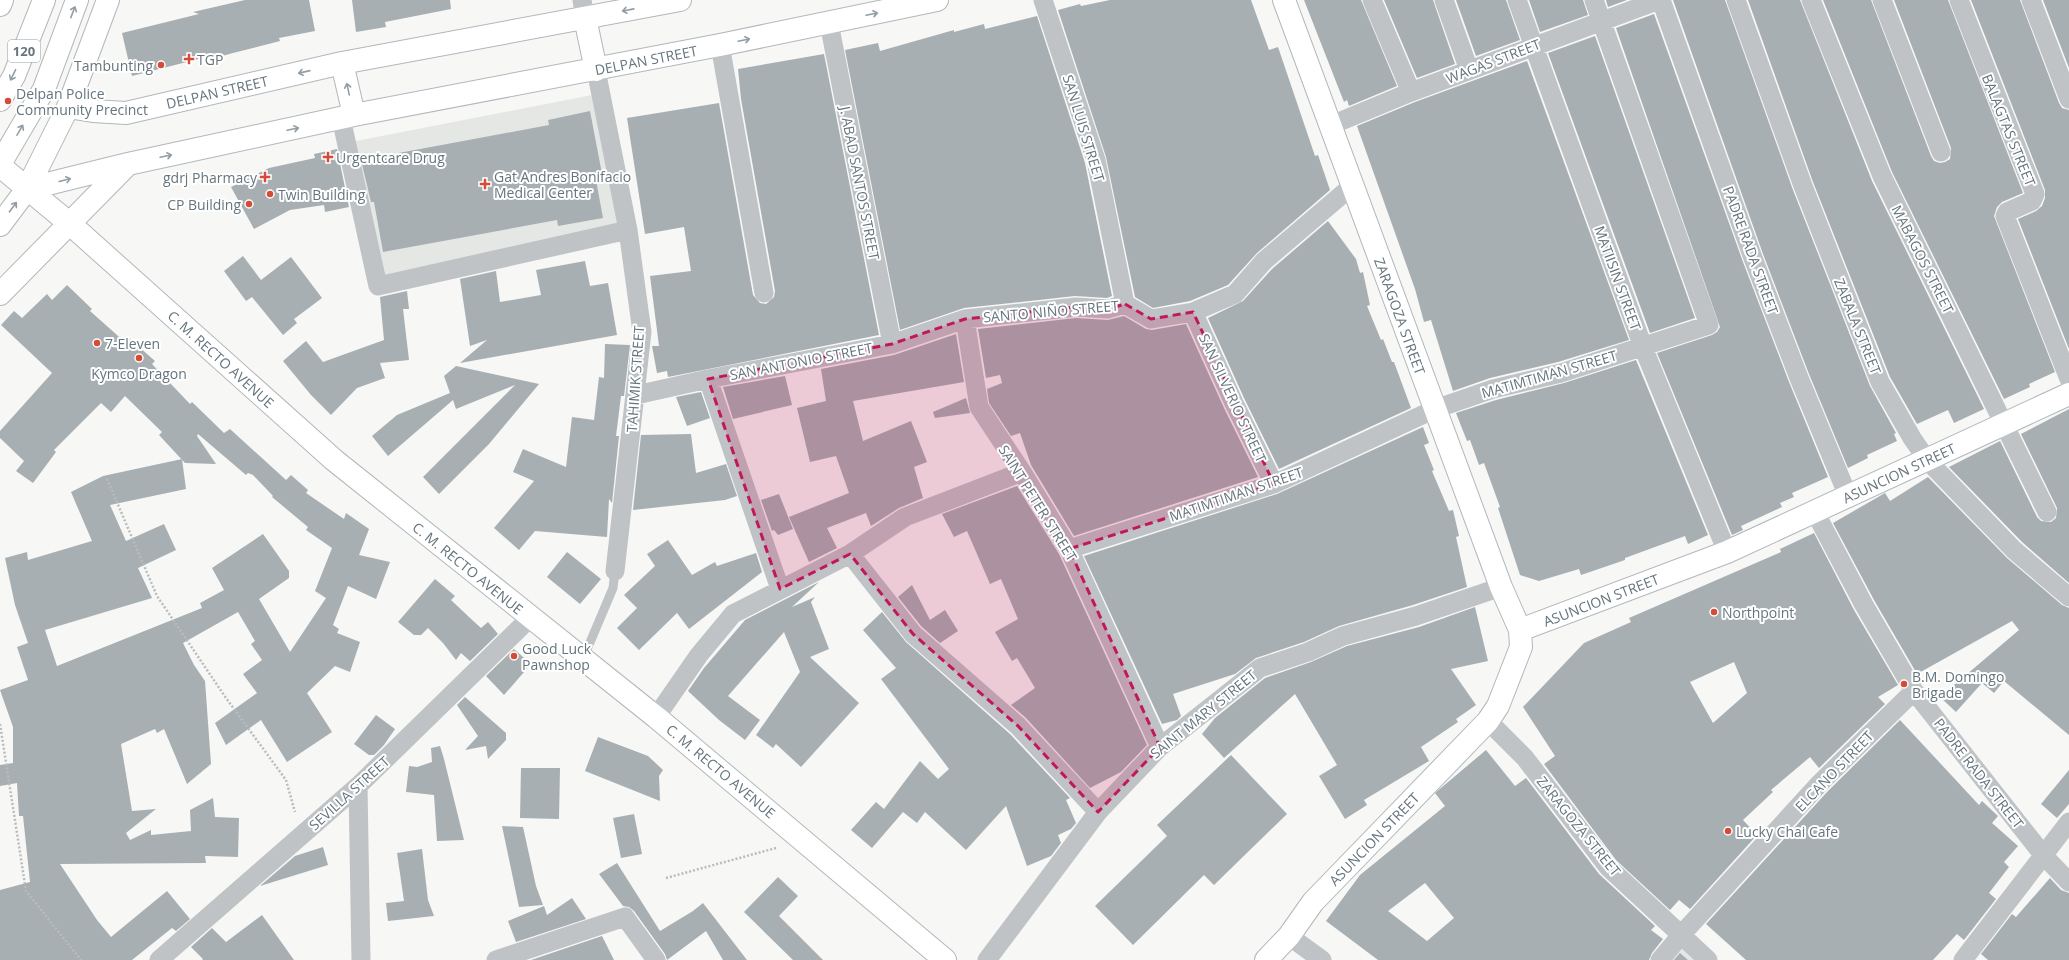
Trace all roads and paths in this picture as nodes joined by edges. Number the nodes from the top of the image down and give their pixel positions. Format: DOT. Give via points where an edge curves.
graph roads {
  1 [pos="2,0"];
  2 [pos="44,0"];
  3 [pos="77,0"];
  4 [pos="108,0"];
  5 [pos="680,0"];
  6 [pos="937,0"];
  7 [pos="1043,0"];
  8 [pos="1284,0"];
  9 [pos="1372,0"];
  10 [pos="1444,0"];
  11 [pos="1517,0"];
  12 [pos="1594,0"];
  13 [pos="1660,0"];
  14 [pos="1736,0"];
  15 [pos="1811,0"];
  16 [pos="1882,0"];
  17 [pos="1958,0"];
  18 [pos="2031,0"];
  19 [pos="0,5"];
  20 [pos="584,9"];
  21 [pos="1603,21"];
  22 [pos="829,23"];
  23 [pos="720,45"];
  24 [pos="1534,46"];
  25 [pos="342,63"];
  26 [pos="596,70"];
  27 [pos="1469,70"];
  28 [pos="1411,92"];
  29 [pos="2069,99"];
  30 [pos="0,100"];
  31 [pos="68,107"];
  32 [pos="347,117"];
  33 [pos="1329,126"];
  34 [pos="1941,152"];
  35 [pos="128,164"];
  36 [pos="0,165"];
  37 [pos="1352,186"];
  38 [pos="27,189"];
  39 [pos="69,223"];
  40 [pos="0,225"];
  41 [pos="628,230"];
  42 [pos="36,259"];
  43 [pos="0,271"];
  44 [pos="764,293"];
  45 [pos="0,294"];
  46 [pos="1125,304"];
  47 [pos="1193,312"];
  48 [pos="965,319"];
  49 [pos="892,344"];
  50 [pos="1643,347"];
  51 [pos="708,379"];
  52 [pos="2069,379"];
  53 [pos="2069,394"];
  54 [pos="636,395"];
  55 [pos="1435,410"];
  56 [pos="2005,424"];
  57 [pos="1927,460"];
  58 [pos="1022,472"];
  59 [pos="107,479"];
  60 [pos="1274,484"];
  61 [pos="1848,496"];
  62 [pos="1815,512"];
  63 [pos="2047,512"];
  64 [pos="1069,549"];
  65 [pos="1727,552"];
  66 [pos="850,554"];
  67 [pos="615,571"];
  68 [pos="1502,587"];
  69 [pos="780,590"];
  70 [pos="2069,597"];
  71 [pos="530,618"];
  72 [pos="1520,630"];
  73 [pos="583,660"];
  74 [pos="1914,691"];
  75 [pos="656,717"];
  76 [pos="1488,721"];
  77 [pos="0,724"];
  78 [pos="1160,746"];
  79 [pos="358,786"];
  80 [pos="1098,812"];
  81 [pos="2069,822"];
  82 [pos="301,836"];
  83 [pos="803,840"];
  84 [pos="2044,856"];
  85 [pos="666,878"];
  86 [pos="2069,882"];
  87 [pos="1681,935"];
  88 [pos="1288,936"];
  89 [pos="537,953"];
  90 [pos="81,960"];
  91 [pos="159,960"];
  92 [pos="361,960"];
  93 [pos="496,960"];
  94 [pos="656,960"];
  95 [pos="945,960"];
  96 [pos="987,960"];
  97 [pos="1266,960"];
  98 [pos="1322,960"];
  99 [pos="1660,960"];
  100 [pos="1708,960"];
  101 [pos="1963,960"];
  1 -- 19 [label="main road"];
  2 -- 30 [label="main road, 120, one-way" via="14,76"];
  36 -- 3 [label="main road, 120, one-way" via="44,89"];
  4 -- 31 [label="main road"];
  5 -- 20 [label="main road, DELPAN STREET, one-way"];
  22 -- 6 [label="main road, DELPAN STREET, one-way"];
  7 -- 46 [label="street, SAN LUIS STREET" via="1096,160"];
  8 -- 33 [label="main road, ZARAGOZA STREET"];
  9 -- 28 [label="street"];
  10 -- 27 [label="street"];
  11 -- 24 [label="street, MATIISIN STREET"];
  12 -- 21 [label="street, MATIMTIMAN STREET"];
  13 -- 21 [label="street, WAGAS STREET"];
  13 -- 61 [label="street, PADRE RADA STREET" via="1753,258"];
  14 -- 57 [label="street, ZABALA STREET" via="1803,186 1880,382"];
  15 -- 56 [label="street, MABAGOS STREET" via="1882,176"];
  16 -- 34 [label="street"];
  17 -- 52 [label="street, BALAGTAS STREET" via="2035,194 2032,201 2007,212 2005,216"];
  18 -- 29 [label="street"];
  20 -- 25 [label="main road, DELPAN STREET"];
  20 -- 26 [label="main road, TAHIMIK STREET"];
  21 -- 24 [label="street, WAGAS STREET"];
  21 -- 50 [label="street, MATIMTIMAN STREET" via="1709,325"];
  23 -- 22 [label="main road, DELPAN STREET, one-way"];
  22 -- 49 [label="street, J. ABAD SANTOS STREET"];
  23 -- 26 [label="main road, DELPAN STREET"];
  23 -- 44 [label="street"];
  24 -- 27 [label="street, WAGAS STREET"];
  24 -- 50 [label="street, MATIISIN STREET"];
  25 -- 31 [label="main road, DELPAN STREET, one-way" via="126,112 93,112"];
  32 -- 25 [label="main road, one-way"];
  26 -- 32 [label="main road, DELPAN STREET"];
  26 -- 41 [label="street, TAHIMIK STREET"];
  27 -- 28 [label="street, WAGAS STREET"];
  28 -- 33 [label="street, WAGAS STREET"];
  31 -- 38 [label="main road"];
  35 -- 32 [label="main road, DELPAN STREET, one-way"];
  32 -- 41 [label="street" via="378,286"];
  33 -- 37 [label="main road, ZARAGOZA STREET"];
  38 -- 35 [label="main road, DELPAN STREET, one-way"];
  35 -- 39 [label="main road"];
  36 -- 38 [label="main road, C. M. RECTO AVENUE"];
  37 -- 47 [label="street, SANTO NIÑO STREET" via="1264,261 1235,294"];
  37 -- 55 [label="main road, ZARAGOZA STREET"];
  38 -- 39 [label="main road, C. M. RECTO AVENUE"];
  40 -- 38 [label="main road, one-way"];
  39 -- 42 [label="main road"];
  39 -- 71 [label="main road, C. M. RECTO AVENUE" via="334,460"];
  41 -- 54 [label="street, TAHIMIK STREET" via="642,332"];
  42 -- 43 [label="main road"];
  42 -- 45 [label="main road"];
  46 -- 47 [label="street, SANTO NIÑO STREET" via="1151,319"];
  46 -- 48 [label="street, SANTO NIÑO STREET" via="1108,308 1076,307"];
  47 -- 60 [label="street, SAN SILVERIO STREET"];
  48 -- 49 [label="street, SAN ANTONIO STREET"];
  48 -- 58 [label="street, SAINT PETER STREET" via="979,407"];
  49 -- 51 [label="street, SAN ANTONIO STREET"];
  50 -- 55 [label="street, MATIMTIMAN STREET" via="1561,374 1493,389"];
  50 -- 65 [label="street, MATIISIN STREET"];
  51 -- 54 [label="street, SAN ANTONIO STREET"];
  51 -- 69 [label="street"];
  53 -- 56 [label="main road, ASUNCION STREET"];
  54 -- 67 [label="street, TAHIMIK STREET"];
  55 -- 60 [label="street, MATIMTIMAN STREET"];
  55 -- 68 [label="main road, ZARAGOZA STREET"];
  56 -- 57 [label="main road, ASUNCION STREET"];
  56 -- 63 [label="street, MABAGOS STREET"];
  57 -- 61 [label="main road, ASUNCION STREET"];
  57 -- 70 [label="street, ZABALA STREET" via="2014,550"];
  58 -- 64 [label="street, SAINT PETER STREET"];
  58 -- 66 [label="street" via="905,517"];
  59 -- 82 [label="path" via="157,596 226,698 286,780"];
  60 -- 64 [label="street, MATIMTIMAN STREET"];
  61 -- 62 [label="main road, ASUNCION STREET"];
  62 -- 65 [label="main road, ASUNCION STREET"];
  62 -- 74 [label="street, PADRE RADA STREET" via="1864,605"];
  64 -- 78 [label="street, SAINT PETER STREET"];
  65 -- 72 [label="main road, ASUNCION STREET"];
  66 -- 69 [label="street"];
  66 -- 80 [label="street" via="913,634 1018,726"];
  67 -- 73 [label="lane, TAHIMIK STREET" via="613,588"];
  68 -- 72 [label="main road, ZARAGOZA STREET"];
  68 -- 78 [label="street, SAINT MARY STREET" via="1416,616 1343,636 1308,652 1260,668"];
  69 -- 75 [label="street" via="740,609 729,618"];
  71 -- 73 [label="main road, C. M. RECTO AVENUE"];
  71 -- 79 [label="street, SEVILLA STREET"];
  72 -- 76 [label="main road, ASUNCION STREET" via="1521,647 1498,706"];
  73 -- 75 [label="main road, C. M. RECTO AVENUE"];
  74 -- 84 [label="street, PADRE RADA STREET"];
  74 -- 87 [label="street, ELCANO STREET" via="1820,783"];
  75 -- 83 [label="main road, C. M. RECTO AVENUE"];
  76 -- 87 [label="street, ZARAGOZA STREET" via="1525,758 1608,867"];
  76 -- 88 [label="main road, ASUNCION STREET" via="1313,902"];
  77 -- 90 [label="path" via="26,891"];
  78 -- 80 [label="street, SAINT MARY STREET"];
  79 -- 82 [label="street, SEVILLA STREET"];
  79 -- 92 [label="street"];
  80 -- 96 [label="street, SAINT MARY STREET"];
  81 -- 84 [label="street"];
  82 -- 91 [label="street, SEVILLA STREET"];
  83 -- 85 [label="path"];
  83 -- 95 [label="main road, C. M. RECTO AVENUE"];
  84 -- 86 [label="street, PADRE RADA STREET"];
  84 -- 101 [label="street"];
  87 -- 99 [label="street, ELCANO STREET"];
  87 -- 100 [label="street, ZARAGOZA STREET"];
  88 -- 97 [label="main road, ASUNCION STREET"];
  88 -- 98 [label="street"];
  89 -- 93 [label="street"];
  89 -- 94 [label="street" via="625,917"];
}
